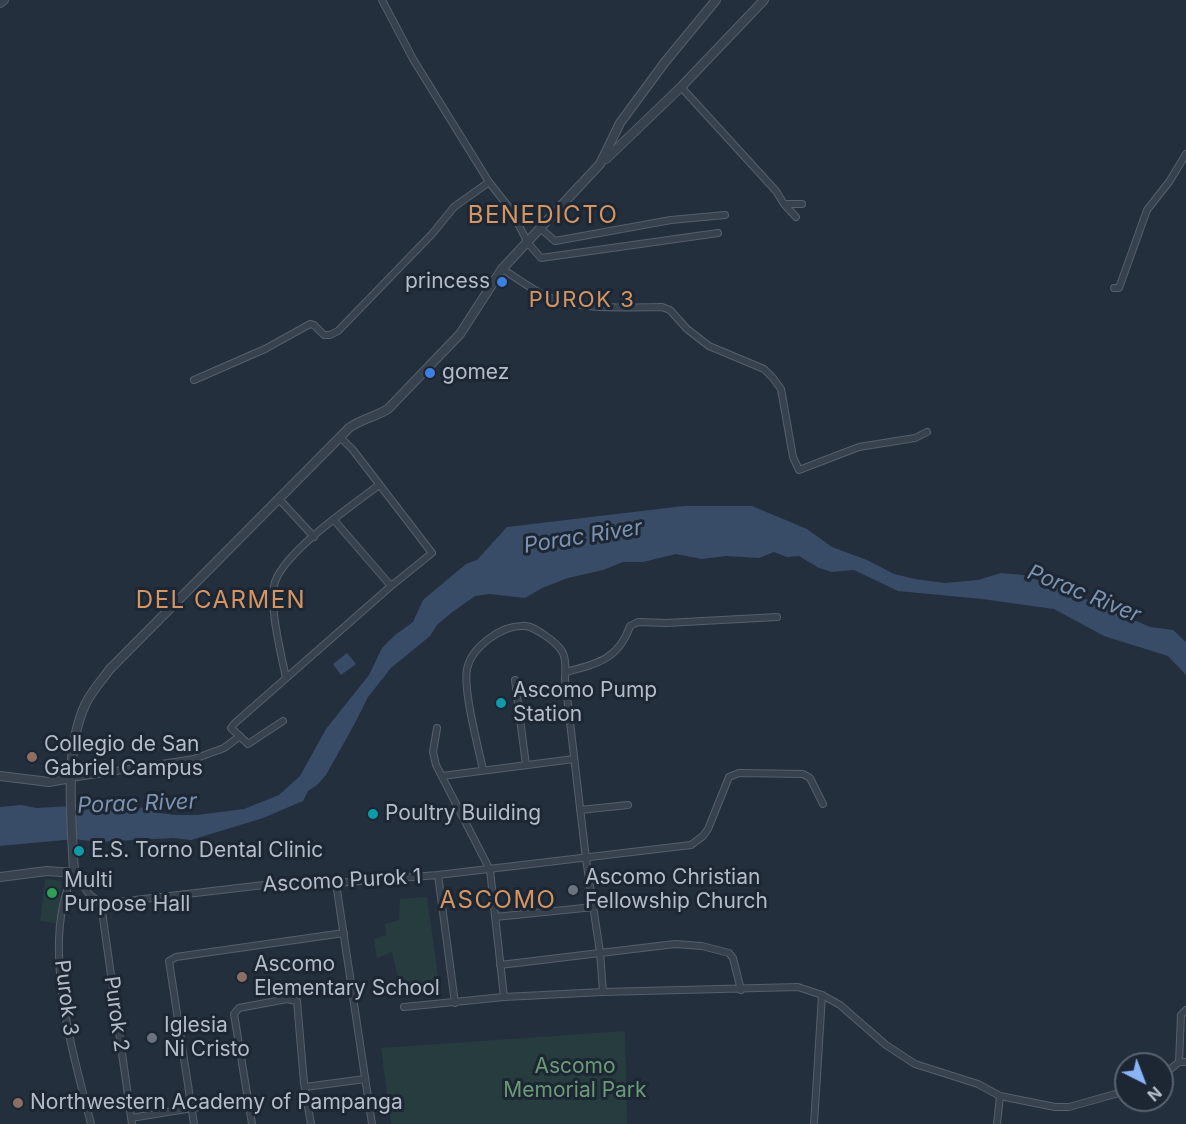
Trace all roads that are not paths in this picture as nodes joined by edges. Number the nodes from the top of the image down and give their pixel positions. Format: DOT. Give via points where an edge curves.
graph roads {
  1 [pos="4,0"];
  2 [pos="382,0"];
  3 [pos="716,0"];
  4 [pos="764,0"];
  5 [pos="0,3"];
  6 [pos="681,87"];
  7 [pos="1186,153"];
  8 [pos="600,164"];
  9 [pos="489,182"];
  10 [pos="784,204"];
  11 [pos="802,204"];
  12 [pos="725,215"];
  13 [pos="796,217"];
  14 [pos="540,228"];
  15 [pos="718,233"];
  16 [pos="528,243"];
  17 [pos="502,270"];
  18 [pos="1114,288"];
  19 [pos="194,380"];
  20 [pos="927,432"];
  21 [pos="340,437"];
  22 [pos="379,485"];
  23 [pos="279,499"];
  24 [pos="334,520"];
  25 [pos="314,537"];
  26 [pos="391,586"];
  27 [pos="777,617"];
  28 [pos="566,672"];
  29 [pos="286,678"];
  30 [pos="515,680"];
  31 [pos="283,722"];
  32 [pos="437,728"];
  33 [pos="240,736"];
  34 [pos="574,759"];
  35 [pos="526,765"];
  36 [pos="483,770"];
  37 [pos="0,776"];
  38 [pos="442,776"];
  39 [pos="71,778"];
  40 [pos="823,804"];
  41 [pos="628,805"];
  42 [pos="580,810"];
  43 [pos="585,859"];
  44 [pos="490,870"];
  45 [pos="75,873"];
  46 [pos="438,875"];
  47 [pos="0,877"];
  48 [pos="336,883"];
  49 [pos="101,904"];
  50 [pos="594,907"];
  51 [pos="495,917"];
  52 [pos="344,933"];
  53 [pos="600,952"];
  54 [pos="500,965"];
  55 [pos="741,990"];
  56 [pos="603,992"];
  57 [pos="822,995"];
  58 [pos="504,997"];
  59 [pos="454,1003"];
  60 [pos="404,1008"];
  61 [pos="1186,1010"];
  62 [pos="1182,1062"];
  63 [pos="365,1079"];
  64 [pos="305,1087"];
  65 [pos="1114,1094"];
  66 [pos="1000,1095"];
  67 [pos="248,1099"];
  68 [pos="191,1109"];
  69 [pos="132,1121"];
  70 [pos="91,1124"];
  71 [pos="194,1124"];
  72 [pos="252,1124"];
  73 [pos="311,1124"];
  74 [pos="372,1124"];
  75 [pos="814,1124"];
  76 [pos="997,1124"];
  1 -- 5 [label="street"];
  2 -- 9 [label="street" via="413,59"];
  3 -- 8 [label="street" via="620,123"];
  4 -- 6 [label="street"];
  6 -- 8 [label="street"];
  6 -- 10 [label="street"];
  7 -- 18 [label="street" via="1147,210 1119,288"];
  8 -- 14 [label="street"];
  9 -- 16 [label="street" via="511,210"];
  9 -- 19 [label="street" via="454,207 338,331 324,335 310,324"];
  10 -- 11 [label="street"];
  10 -- 13 [label="street"];
  12 -- 14 [label="street" via="671,220 555,242"];
  14 -- 16 [label="street"];
  15 -- 16 [label="street" via="541,258"];
  16 -- 17 [label="street"];
  17 -- 20 [label="street" via="547,297 591,306 670,310 709,346 764,369 781,389 793,457 799,470 859,447 915,438"];
  17 -- 21 [label="street" via="460,334 399,400 380,414 358,421"];
  21 -- 22 [label="street"];
  21 -- 23 [label="street"];
  22 -- 24 [label="street"];
  22 -- 26 [label="street" via="432,553"];
  23 -- 25 [label="street"];
  23 -- 39 [label="street" via="118,661 98,686 86,703 78,726"];
  24 -- 25 [label="street"];
  24 -- 26 [label="street"];
  25 -- 29 [label="street" via="281,569 274,586"];
  26 -- 29 [label="street"];
  27 -- 28 [label="street" via="638,622 630,626 611,656"];
  28 -- 34 [label="street"];
  28 -- 36 [label="street" via="560,646 532,627 523,625 492,636 479,648 470,659 466,682"];
  29 -- 33 [label="street" via="231,728"];
  30 -- 35 [label="street"];
  31 -- 33 [label="street" via="248,744"];
  32 -- 38 [label="street" via="433,752"];
  33 -- 39 [label="street" via="224,748 194,759"];
  34 -- 35 [label="street"];
  34 -- 42 [label="street"];
  35 -- 36 [label="street"];
  36 -- 38 [label="street"];
  37 -- 39 [label="street" via="49,782"];
  38 -- 44 [label="street"];
  39 -- 45 [label="street"];
  40 -- 43 [label="street, Ascomo Purok 1" via="810,778 802,774 733,774 708,829 691,845"];
  41 -- 42 [label="street"];
  42 -- 43 [label="street"];
  43 -- 44 [label="street, Ascomo Purok 1"];
  43 -- 50 [label="street"];
  44 -- 46 [label="street, Ascomo Purok 1"];
  44 -- 51 [label="street"];
  45 -- 47 [label="street" via="46,871"];
  45 -- 49 [label="street"];
  45 -- 70 [label="street, Purok 3" via="61,915 60,966 64,1004"];
  46 -- 48 [label="street, Ascomo Purok 1"];
  46 -- 59 [label="street"];
  48 -- 49 [label="street, Ascomo Purok 1" via="281,883"];
  48 -- 52 [label="street"];
  49 -- 69 [label="street, Purok 2"];
  50 -- 51 [label="street"];
  50 -- 53 [label="street"];
  51 -- 54 [label="street"];
  52 -- 63 [label="street"];
  52 -- 68 [label="street" via="171,959 168,964"];
  53 -- 54 [label="street"];
  53 -- 55 [label="street" via="675,944 722,950 733,958"];
  53 -- 56 [label="street"];
  54 -- 58 [label="street"];
  55 -- 56 [label="street"];
  55 -- 57 [label="street" via="791,987"];
  56 -- 58 [label="street"];
  57 -- 66 [label="street" via="852,1013 886,1045 915,1064"];
  57 -- 75 [label="street"];
  58 -- 59 [label="street"];
  59 -- 60 [label="street"];
  61 -- 62 [label="street" via="1180,1015"];
  63 -- 64 [label="street"];
  63 -- 74 [label="street"];
  64 -- 67 [label="street" via="297,1001 288,999 239,1008 234,1014"];
  64 -- 73 [label="street"];
  65 -- 66 [label="street" via="1069,1107"];
  66 -- 76 [label="street"];
  67 -- 68 [label="street"];
  67 -- 72 [label="street"];
  68 -- 69 [label="street"];
  68 -- 71 [label="street"];
}
